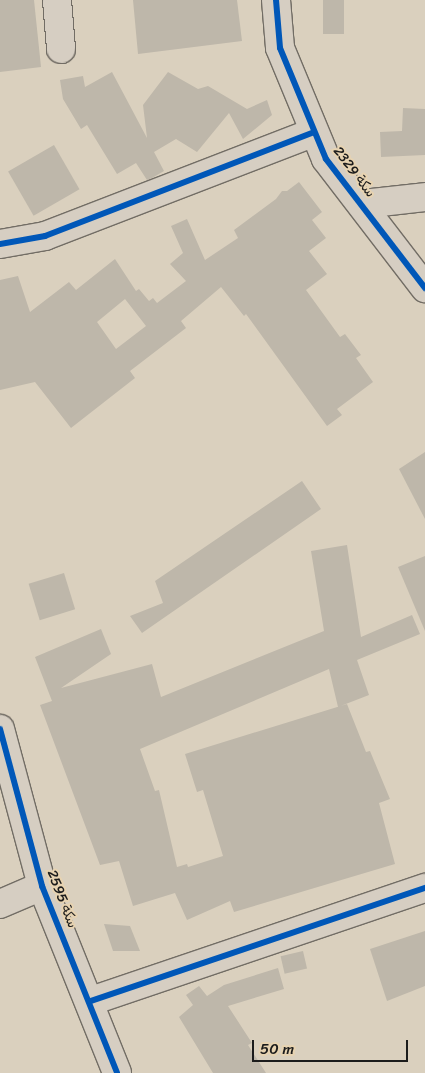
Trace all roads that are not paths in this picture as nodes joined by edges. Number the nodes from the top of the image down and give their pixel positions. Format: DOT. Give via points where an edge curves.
graph roads {
  1 [pos="57,0"];
  2 [pos="276,0"];
  3 [pos="61,49"];
  4 [pos="314,132"];
  5 [pos="425,197"];
  6 [pos="363,204"];
  7 [pos="0,244"];
  8 [pos="425,288"];
  9 [pos="0,729"];
  10 [pos="42,886"];
  11 [pos="425,888"];
  12 [pos="0,904"];
  13 [pos="91,1001"];
  14 [pos="118,1073"];
  1 -- 3 [label="street"];
  2 -- 4 [label="street, سكة 2329" via="280,48"];
  4 -- 6 [label="street, سكة 2329" via="326,159"];
  4 -- 7 [label="street" via="45,236"];
  5 -- 6 [label="street"];
  6 -- 8 [label="street, سكة 2329"];
  9 -- 10 [label="street, سكة 2595"];
  10 -- 12 [label="street"];
  10 -- 13 [label="street, سكة 2595"];
  11 -- 13 [label="street"];
  13 -- 14 [label="street, سكة 2595"];
}
